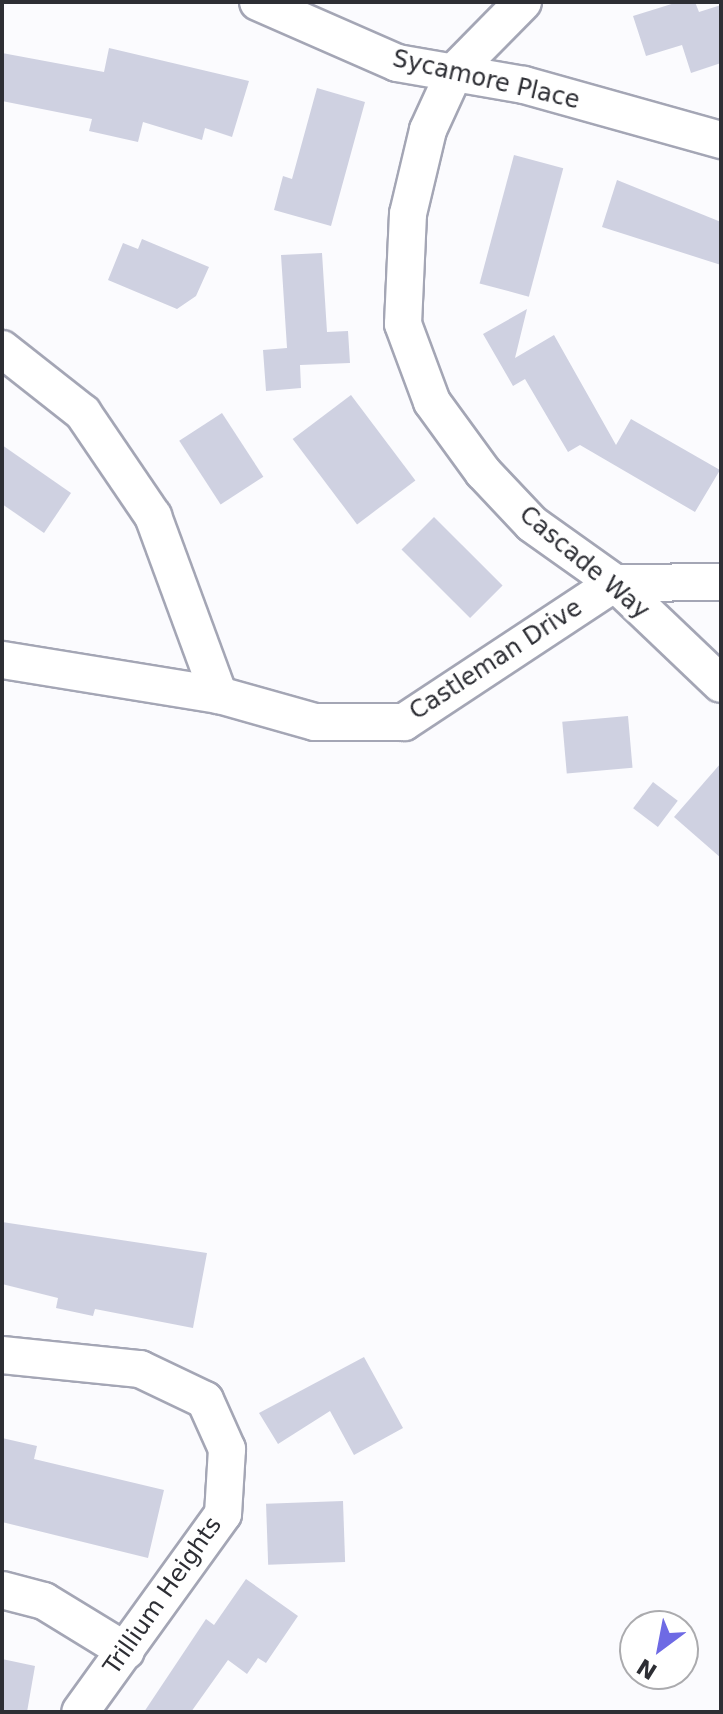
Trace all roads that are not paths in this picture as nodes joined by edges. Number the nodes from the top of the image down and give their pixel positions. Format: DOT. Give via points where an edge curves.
graph roads {
  1 [pos="258,2"];
  2 [pos="523,2"];
  3 [pos="455,71"];
  4 [pos="721,140"];
  5 [pos="2,349"];
  6 [pos="721,582"];
  7 [pos="615,583"];
  8 [pos="2,660"];
  9 [pos="721,684"];
  10 [pos="219,695"];
  11 [pos="2,1355"];
  12 [pos="2,1590"];
  13 [pos="126,1651"];
  14 [pos="80,1712"];
  1 -- 3 [label="street, Sycamore Place" via="397,63"];
  2 -- 3 [label="street, Cascade Way"];
  3 -- 4 [label="street, Sycamore Place"];
  3 -- 7 [label="street, Cascade Way" via="428,130 408,214 403,324 432,402 483,472 532,524"];
  5 -- 10 [label="street" via="83,413 153,516"];
  6 -- 7 [label="street"];
  7 -- 9 [label="street, Cascade Way"];
  7 -- 10 [label="street, Castleman Drive" via="404,722 315,722"];
  8 -- 10 [label="street, Castleman Drive"];
  11 -- 13 [label="street, Trillium Heights" via="140,1369 205,1400 227,1449 223,1514"];
  12 -- 13 [label="street" via="44,1601"];
  13 -- 14 [label="street, Trillium Heights"];
}
